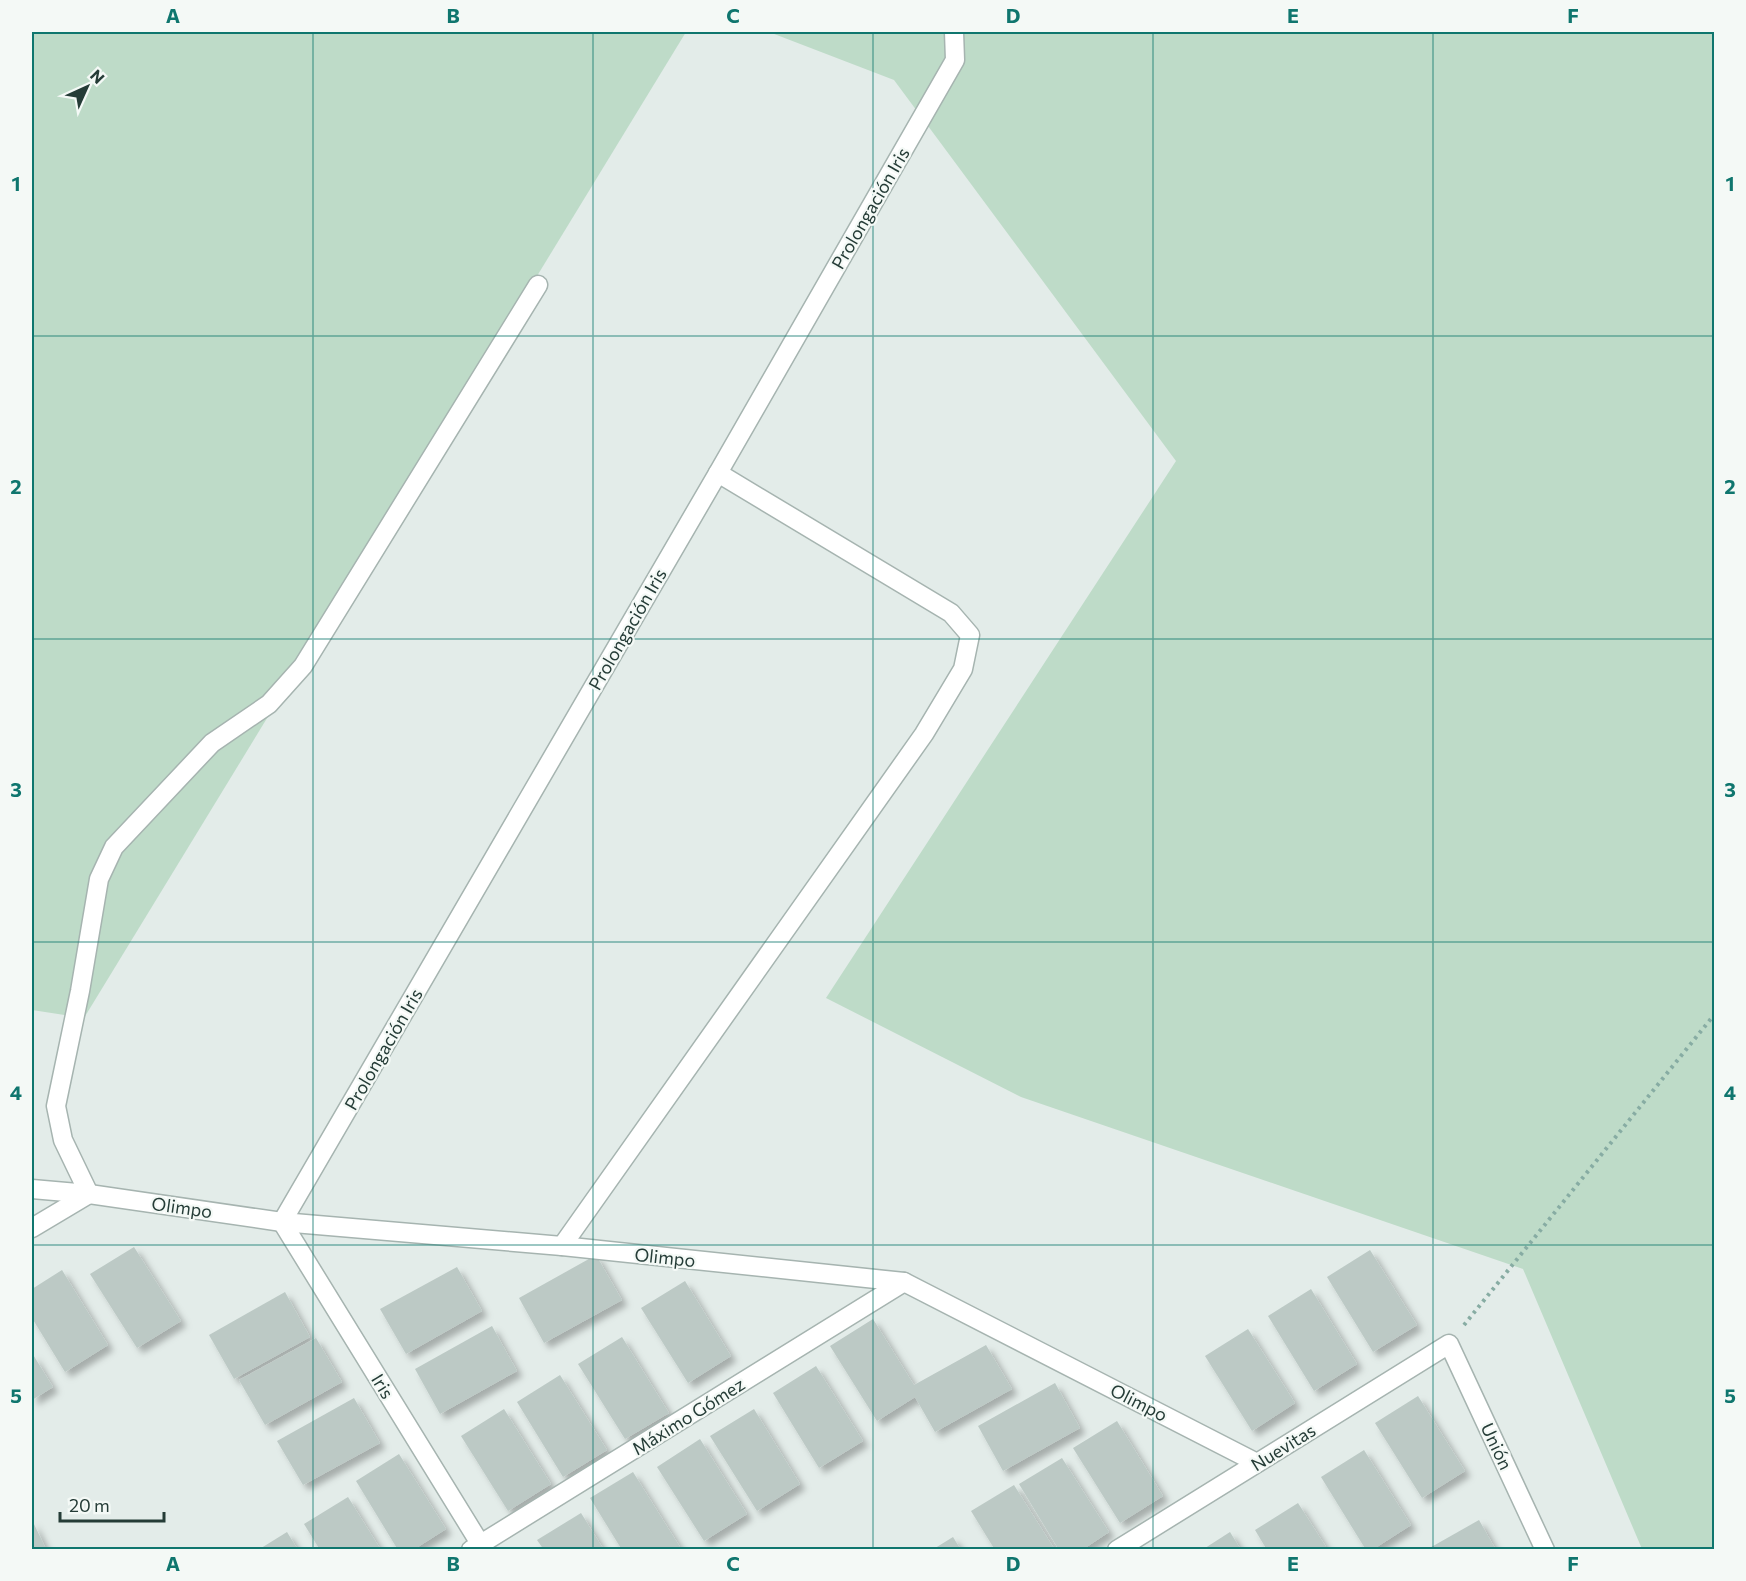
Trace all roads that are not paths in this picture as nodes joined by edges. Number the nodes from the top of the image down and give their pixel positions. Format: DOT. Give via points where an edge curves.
graph roads {
  1 [pos="954,32"];
  2 [pos="538,285"];
  3 [pos="718,473"];
  4 [pos="32,1189"];
  5 [pos="89,1194"];
  6 [pos="282,1222"];
  7 [pos="32,1228"];
  8 [pos="562,1246"];
  9 [pos="904,1282"];
  10 [pos="1449,1344"];
  11 [pos="1257,1463"];
  12 [pos="479,1548"];
  13 [pos="1117,1550"];
  14 [pos="1545,1550"];
  1 -- 3 [label="street, Prolongación Iris" via="955,60"];
  2 -- 5 [label="street" via="303,666 269,704 212,743 114,847 99,879 56,1106 63,1140"];
  3 -- 6 [label="street, Prolongación Iris"];
  3 -- 8 [label="street" via="951,613 970,635 963,669 924,734"];
  4 -- 5 [label="street, Olimpo"];
  5 -- 6 [label="street, Olimpo"];
  5 -- 7 [label="street"];
  6 -- 8 [label="street, Olimpo"];
  6 -- 12 [label="street, Iris"];
  8 -- 9 [label="street, Olimpo"];
  9 -- 11 [label="street, Olimpo"];
  9 -- 12 [label="street, Máximo Gómez"];
  10 -- 11 [label="street, Nuevitas"];
  10 -- 14 [label="street, Unión"];
  11 -- 13 [label="street, Nuevitas"];
}
